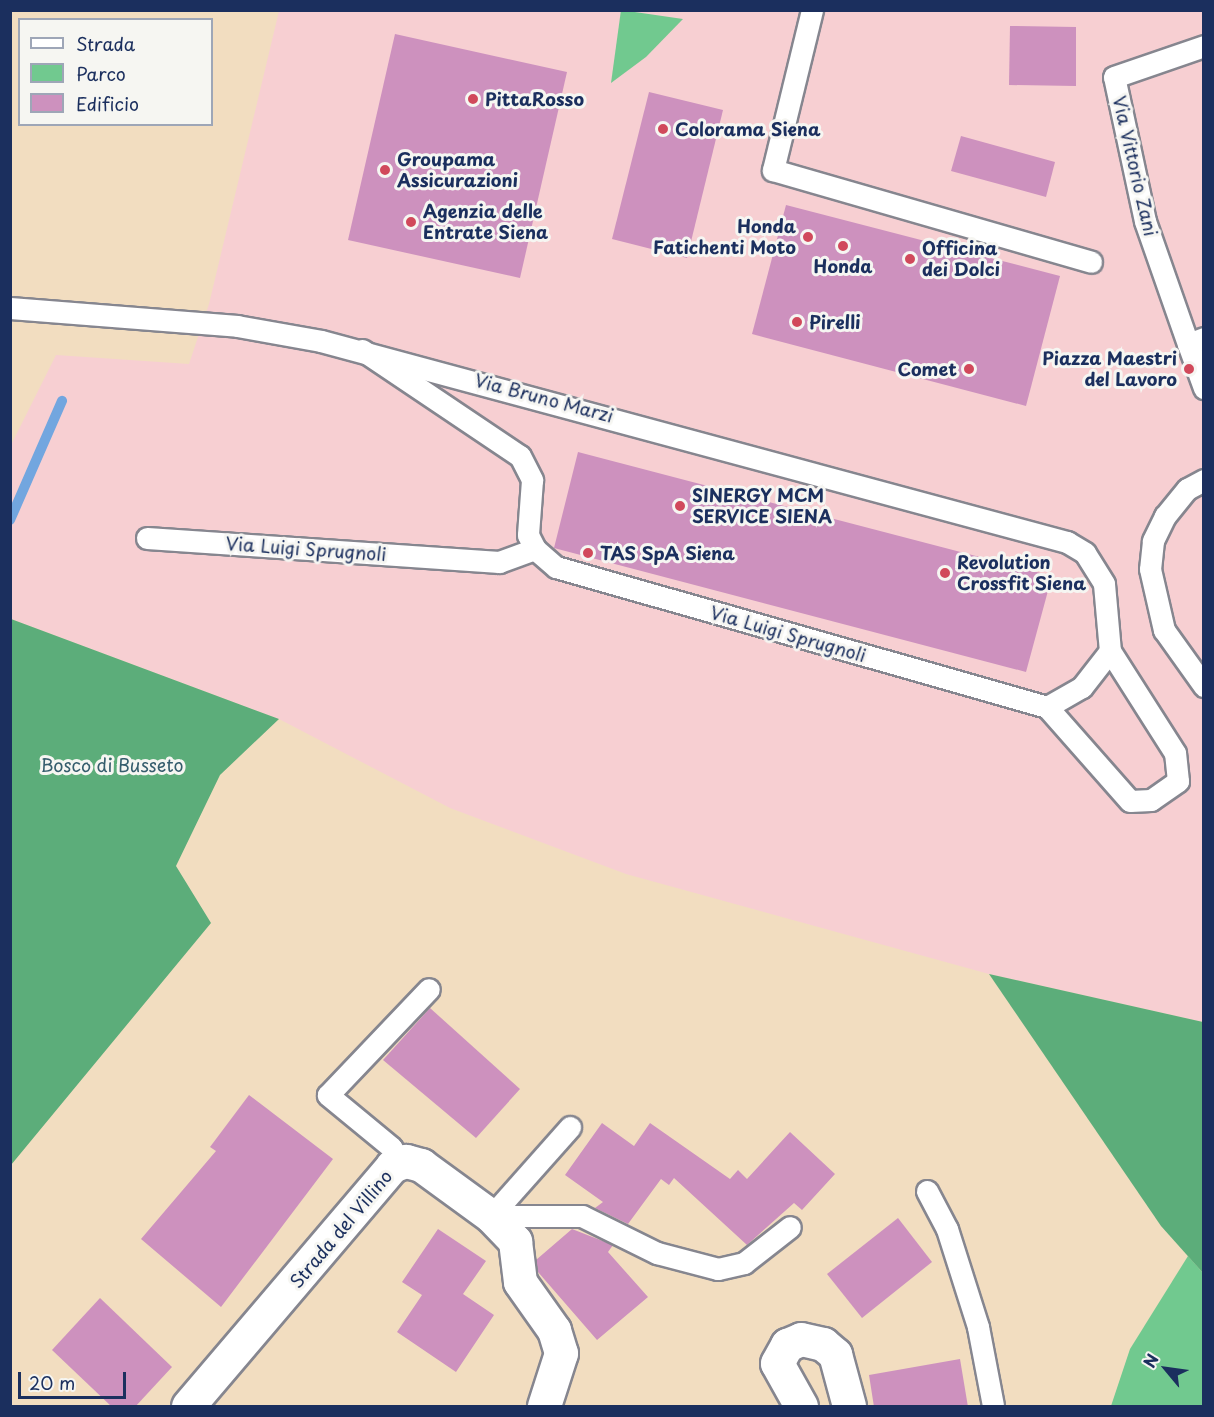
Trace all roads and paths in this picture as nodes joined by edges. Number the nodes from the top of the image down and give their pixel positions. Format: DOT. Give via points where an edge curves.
graph roads {
  1 [pos="813,10"];
  2 [pos="1203,46"];
  3 [pos="1091,262"];
  4 [pos="10,308"];
  5 [pos="1196,341"];
  6 [pos="362,350"];
  7 [pos="1203,388"];
  8 [pos="1203,480"];
  9 [pos="147,538"];
  10 [pos="535,549"];
  11 [pos="1110,651"];
  12 [pos="1203,686"];
  13 [pos="1047,707"];
  14 [pos="429,989"];
  15 [pos="570,1127"];
  16 [pos="410,1163"];
  17 [pos="927,1191"];
  18 [pos="491,1216"];
  19 [pos="790,1227"];
  20 [pos="188,1407"];
  21 [pos="544,1407"];
  22 [pos="801,1407"];
  23 [pos="849,1407"];
  24 [pos="993,1407"];
  1 -- 3 [label="lane" via="773,170"];
  2 -- 5 [label="lane, Via Vittorio Zani" via="1114,77 1145,220"];
  4 -- 6 [label="lane, Via Bruno Marzi" via="237,326"];
  5 -- 7 [label="lane"];
  6 -- 10 [label="lane" via="520,456 532,480 528,535"];
  6 -- 11 [label="lane, Via Bruno Marzi" via="1067,542 1092,561 1104,584"];
  8 -- 12 [label="lane" via="1187,489 1165,516 1154,541 1150,569 1164,630"];
  9 -- 10 [label="lane, Via Luigi Sprugnoli" via="499,562"];
  10 -- 13 [label="lane, Via Luigi Sprugnoli" via="568,572"];
  11 -- 13 [label="lane" via="1082,687"];
  11 -- 13 [label="lane" via="1175,753 1180,771 1171,790 1143,802 1124,797"];
  14 -- 16 [label="lane" via="328,1095"];
  15 -- 18 [label="lane"];
  16 -- 18 [label="street"];
  16 -- 20 [label="street, Strada del Villino"];
  17 -- 24 [label="lane" via="947,1229 978,1327"];
  18 -- 19 [label="lane" via="582,1216 657,1253 718,1269 744,1263"];
  18 -- 21 [label="street" via="515,1241 520,1282 559,1340 559,1371"];
  22 -- 23 [label="street" via="777,1363 788,1345 801,1339 824,1344 836,1354"];
}
